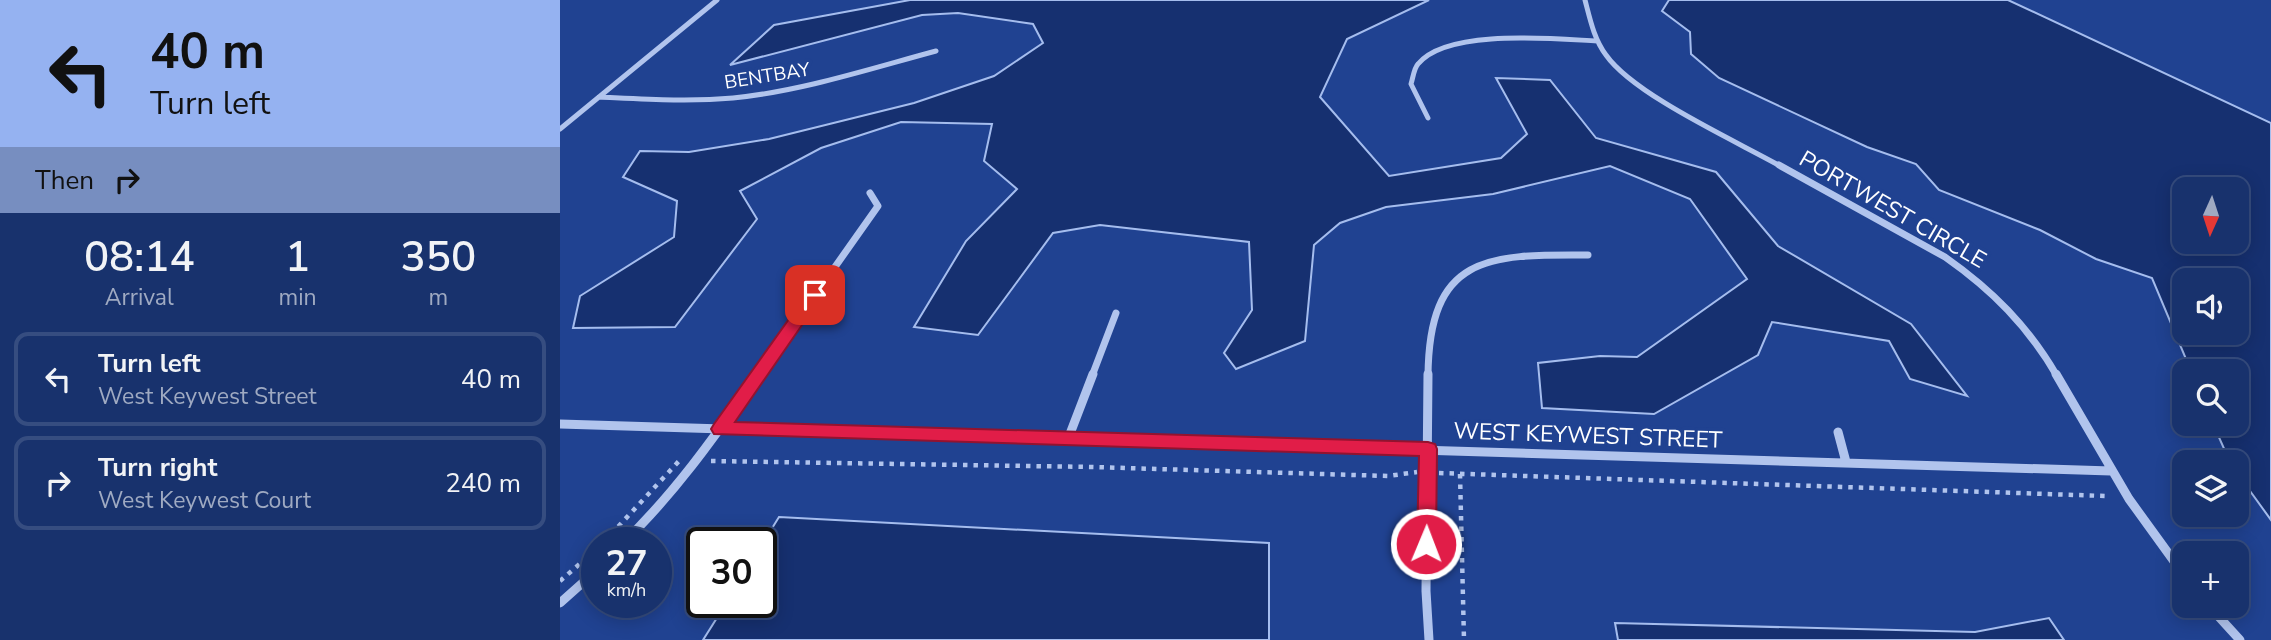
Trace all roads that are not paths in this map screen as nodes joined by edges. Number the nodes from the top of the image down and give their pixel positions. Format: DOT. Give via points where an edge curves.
graph roads {
  1 [pos="717,0"];
  2 [pos="1585,0"];
  3 [pos="1597,41"];
  4 [pos="936,51"];
  5 [pos="599,97"];
  6 [pos="1428,118"];
  7 [pos="560,129"];
  8 [pos="870,193"];
  9 [pos="1588,255"];
  10 [pos="1116,313"];
  11 [pos="560,424"];
  12 [pos="720,429"];
  13 [pos="1838,432"];
  14 [pos="1068,439"];
  15 [pos="1428,449"];
  16 [pos="1846,462"];
  17 [pos="2111,471"];
  18 [pos="640,527"];
  19 [pos="2172,560"];
  20 [pos="581,584"];
  21 [pos="560,603"];
  22 [pos="2220,618"];
  23 [pos="1429,640"];
  24 [pos="2240,640"];
  1 -- 5 [label="street"];
  2 -- 3 [label="street, PORTWEST CIRCLE"];
  3 -- 6 [label="street" via="1470,40 1431,51 1419,60 1411,86"];
  3 -- 17 [label="street, PORTWEST CIRCLE" via="1619,72 1651,94 1979,280 2026,329"];
  4 -- 5 [label="street, BENTBAY" via="803,87 735,98"];
  5 -- 7 [label="street"];
  8 -- 12 [label="street" via="878,206"];
  9 -- 15 [label="street" via="1512,255 1480,266 1451,285 1438,303 1431,329"];
  10 -- 14 [label="street"];
  11 -- 12 [label="street, WEST KEYWEST STREET"];
  12 -- 14 [label="street, WEST KEYWEST STREET"];
  12 -- 18 [label="street"];
  13 -- 16 [label="street"];
  14 -- 15 [label="street, WEST KEYWEST STREET"];
  15 -- 16 [label="street, WEST KEYWEST STREET"];
  15 -- 23 [label="street"];
  16 -- 17 [label="street, WEST KEYWEST STREET"];
  17 -- 19 [label="street, PORTWEST CIRCLE"];
  20 -- 21 [label="street"];
  22 -- 24 [label="street"];
}
